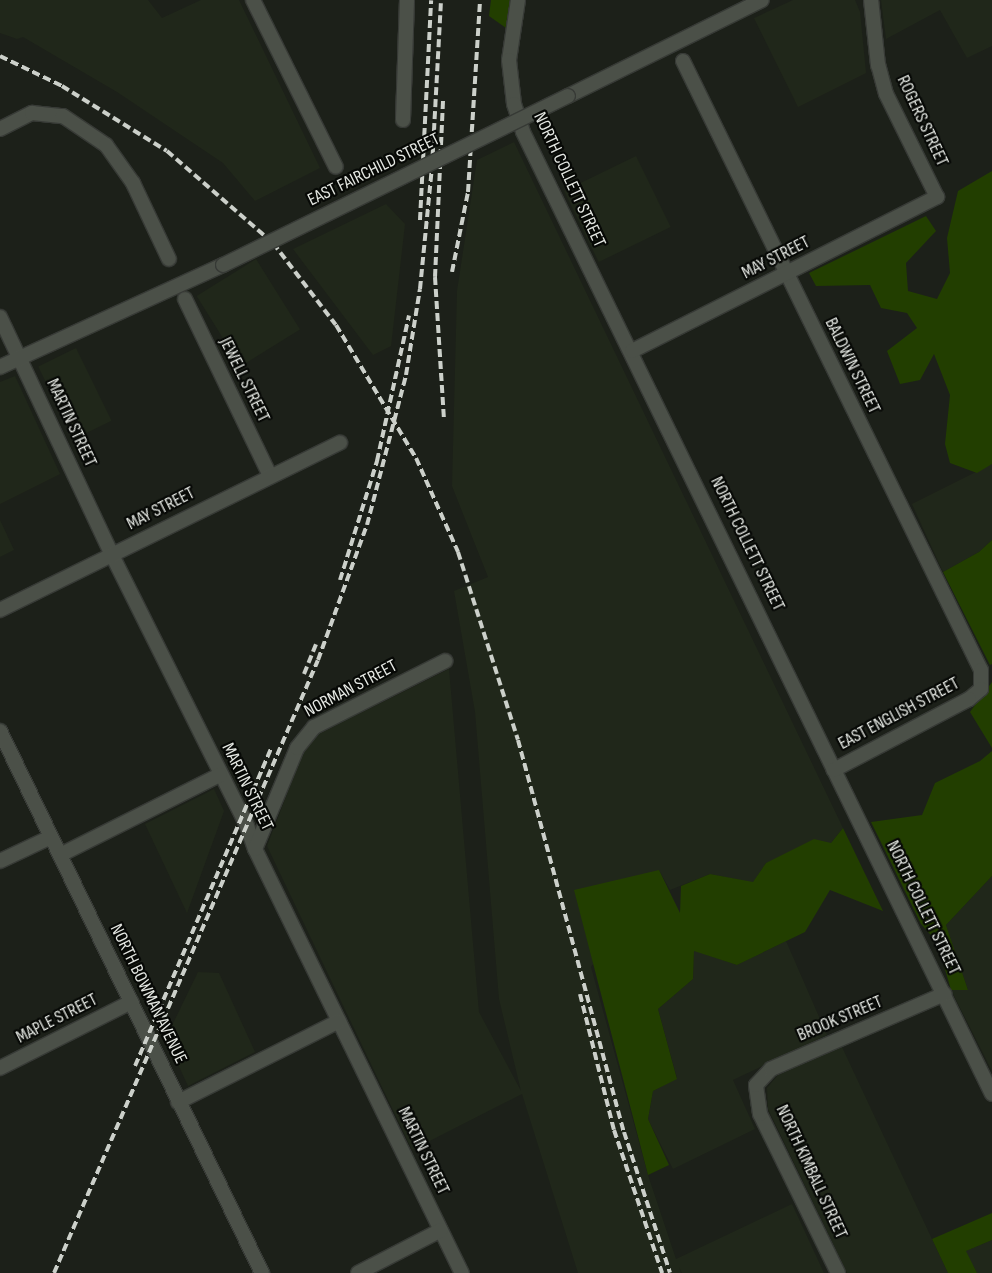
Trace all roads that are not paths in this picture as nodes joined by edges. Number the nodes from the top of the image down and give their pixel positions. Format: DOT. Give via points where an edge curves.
graph roads {
  1 [pos="253,0"];
  2 [pos="407,0"];
  3 [pos="518,0"];
  4 [pos="762,0"];
  5 [pos="871,0"];
  6 [pos="684,61"];
  7 [pos="403,120"];
  8 [pos="0,129"];
  9 [pos="336,167"];
  10 [pos="937,197"];
  11 [pos="169,259"];
  12 [pos="787,274"];
  13 [pos="185,299"];
  14 [pos="0,317"];
  15 [pos="632,351"];
  16 [pos="20,359"];
  17 [pos="0,367"];
  18 [pos="340,443"];
  19 [pos="270,476"];
  20 [pos="112,555"];
  21 [pos="0,610"];
  22 [pos="445,661"];
  23 [pos="981,689"];
  24 [pos="0,731"];
  25 [pos="834,770"];
  26 [pos="220,775"];
  27 [pos="51,837"];
  28 [pos="255,849"];
  29 [pos="60,855"];
  30 [pos="0,861"];
  31 [pos="944,994"];
  32 [pos="131,1002"];
  33 [pos="339,1021"];
  34 [pos="0,1068"];
  35 [pos="756,1085"];
  36 [pos="992,1094"];
  37 [pos="178,1102"];
  38 [pos="441,1230"];
  39 [pos="262,1273"];
  40 [pos="358,1273"];
  41 [pos="462,1273"];
  42 [pos="838,1273"];
  1 -- 9 [label="street"];
  2 -- 7 [label="street"];
  3 -- 15 [label="street, NORTH COLLETT STREET" via="509,60 514,104 523,132"];
  4 -- 16 [label="street, EAST FAIRCHILD STREET, bridge" via="223,265"];
  5 -- 10 [label="street, ROGERS STREET" via="878,65 886,94"];
  6 -- 12 [label="street, BALDWIN STREET"];
  8 -- 11 [label="street" via="32,114 63,116 106,145 133,182"];
  10 -- 12 [label="street, MAY STREET"];
  12 -- 15 [label="street, MAY STREET"];
  12 -- 23 [label="street, BALDWIN STREET" via="981,670"];
  13 -- 19 [label="street, JEWELL STREET"];
  14 -- 16 [label="street, MARTIN STREET"];
  15 -- 25 [label="street, NORTH COLLETT STREET"];
  16 -- 17 [label="street, EAST FAIRCHILD STREET"];
  16 -- 20 [label="street, MARTIN STREET"];
  18 -- 19 [label="street, MAY STREET"];
  19 -- 20 [label="street, MAY STREET"];
  20 -- 21 [label="street, MAY STREET"];
  20 -- 26 [label="street, MARTIN STREET"];
  22 -- 28 [label="street, NORMAN STREET" via="314,727 297,748"];
  23 -- 25 [label="street, EAST ENGLISH STREET" via="969,699"];
  24 -- 27 [label="street, NORTH BOWMAN AVENUE"];
  25 -- 31 [label="street, NORTH COLLETT STREET"];
  26 -- 28 [label="street, MARTIN STREET"];
  26 -- 29 [label="street"];
  27 -- 29 [label="street, NORTH BOWMAN AVENUE"];
  27 -- 30 [label="street"];
  28 -- 33 [label="street, MARTIN STREET"];
  29 -- 32 [label="street, NORTH BOWMAN AVENUE"];
  31 -- 35 [label="street, BROOK STREET" via="771,1069"];
  31 -- 36 [label="street, NORTH COLLETT STREET"];
  32 -- 34 [label="street, MAPLE STREET"];
  32 -- 37 [label="street, NORTH BOWMAN AVENUE"];
  33 -- 37 [label="street"];
  33 -- 38 [label="street, MARTIN STREET"];
  35 -- 42 [label="street, NORTH KIMBALL STREET" via="760,1114"];
  37 -- 39 [label="street, NORTH BOWMAN AVENUE"];
  38 -- 40 [label="street"];
  38 -- 41 [label="street, MARTIN STREET"];
}
